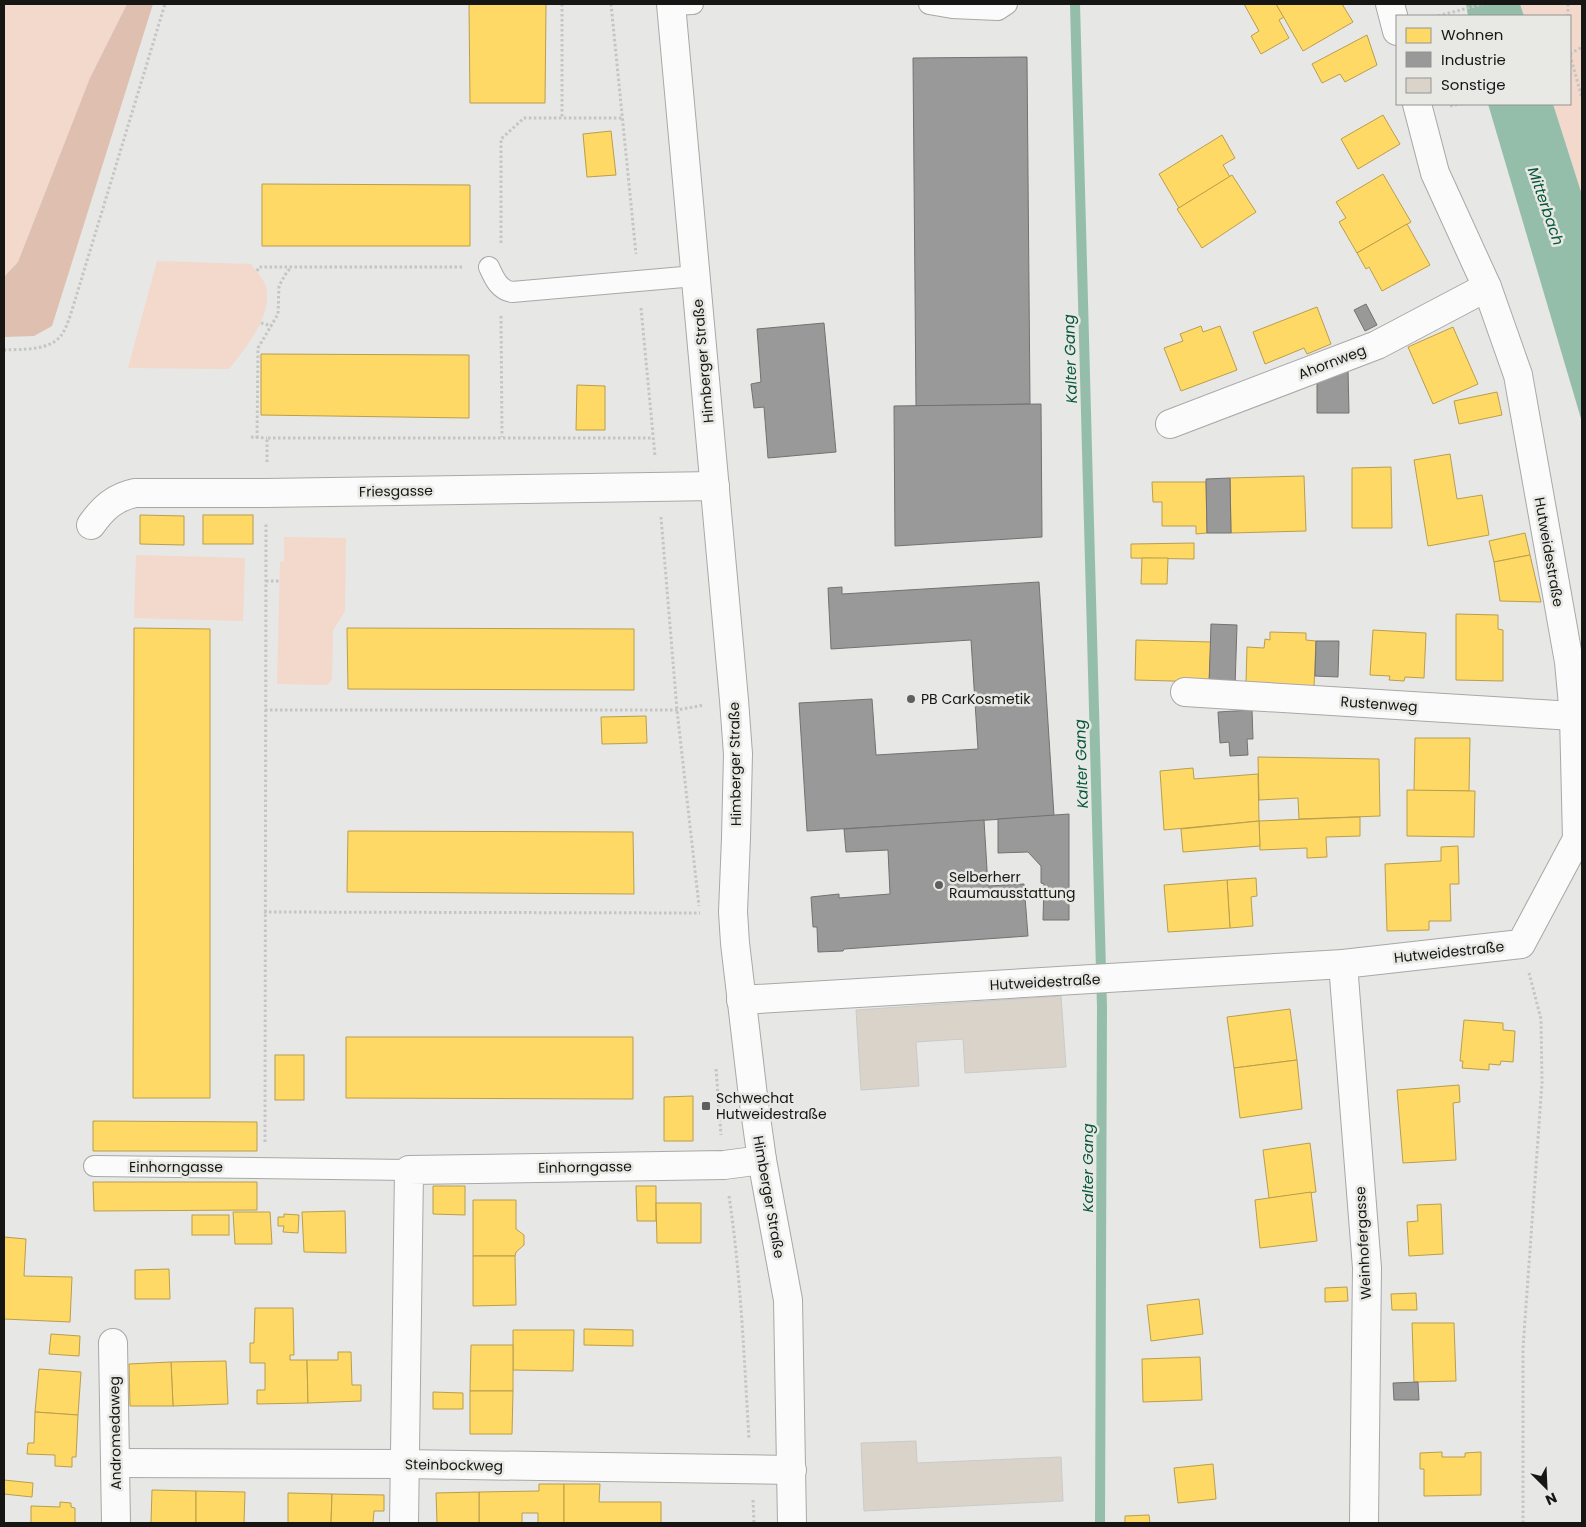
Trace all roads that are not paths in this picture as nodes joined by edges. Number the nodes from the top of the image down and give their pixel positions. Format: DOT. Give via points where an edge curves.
graph roads {
  1 [pos="678,4"];
  2 [pos="929,4"];
  3 [pos="1006,4"];
  4 [pos="1390,4"];
  5 [pos="1396,27"];
  6 [pos="1417,105"];
  7 [pos="489,268"];
  8 [pos="695,276"];
  9 [pos="1488,287"];
  10 [pos="1170,424"];
  11 [pos="714,486"];
  12 [pos="91,525"];
  13 [pos="1185,692"];
  14 [pos="1574,716"];
  15 [pos="1343,964"];
  16 [pos="741,1000"];
  17 [pos="762,1160"];
  18 [pos="94,1166"];
  19 [pos="408,1170"];
  20 [pos="113,1343"];
  21 [pos="116,1463"];
  22 [pos="404,1464"];
  23 [pos="792,1470"];
  24 [pos="116,1523"];
  25 [pos="404,1523"];
  26 [pos="792,1523"];
  27 [pos="1364,1523"];
  1 -- 8 [label="street, Himberger Straße"];
  2 -- 3 [label="lane" via="998,10"];
  4 -- 5 [label="street"];
  6 -- 9 [label="street, Hutweidestraße" via="1435,173"];
  7 -- 8 [label="lane" via="501,288 512,292"];
  8 -- 11 [label="street, Himberger Straße"];
  9 -- 10 [label="street, Ahornweg" via="1377,345"];
  9 -- 14 [label="street, Hutweidestraße" via="1518,375 1569,662"];
  11 -- 12 [label="street, Friesgasse" via="136,493 112,502"];
  11 -- 16 [label="street, Himberger Straße" via="738,754 733,912"];
  13 -- 14 [label="street, Rustenweg"];
  14 -- 15 [label="street, Hutweidestraße" via="1577,839 1521,944"];
  15 -- 16 [label="street, Hutweidestraße"];
  15 -- 27 [label="street, Weinhofergasse" via="1367,1268"];
  16 -- 17 [label="street, Himberger Straße"];
  17 -- 19 [label="street, Einhorngasse" via="724,1165"];
  17 -- 23 [label="street, Himberger Straße" via="788,1300"];
  18 -- 19 [label="lane, Einhorngasse"];
  19 -- 22 [label="street"];
  20 -- 21 [label="street, Andromedaweg"];
  21 -- 22 [label="street, Steinbockweg"];
  21 -- 24 [label="street, Andromedaweg"];
  22 -- 23 [label="street, Steinbockweg"];
  22 -- 25 [label="street"];
  23 -- 26 [label="street, Himberger Straße"];
}
